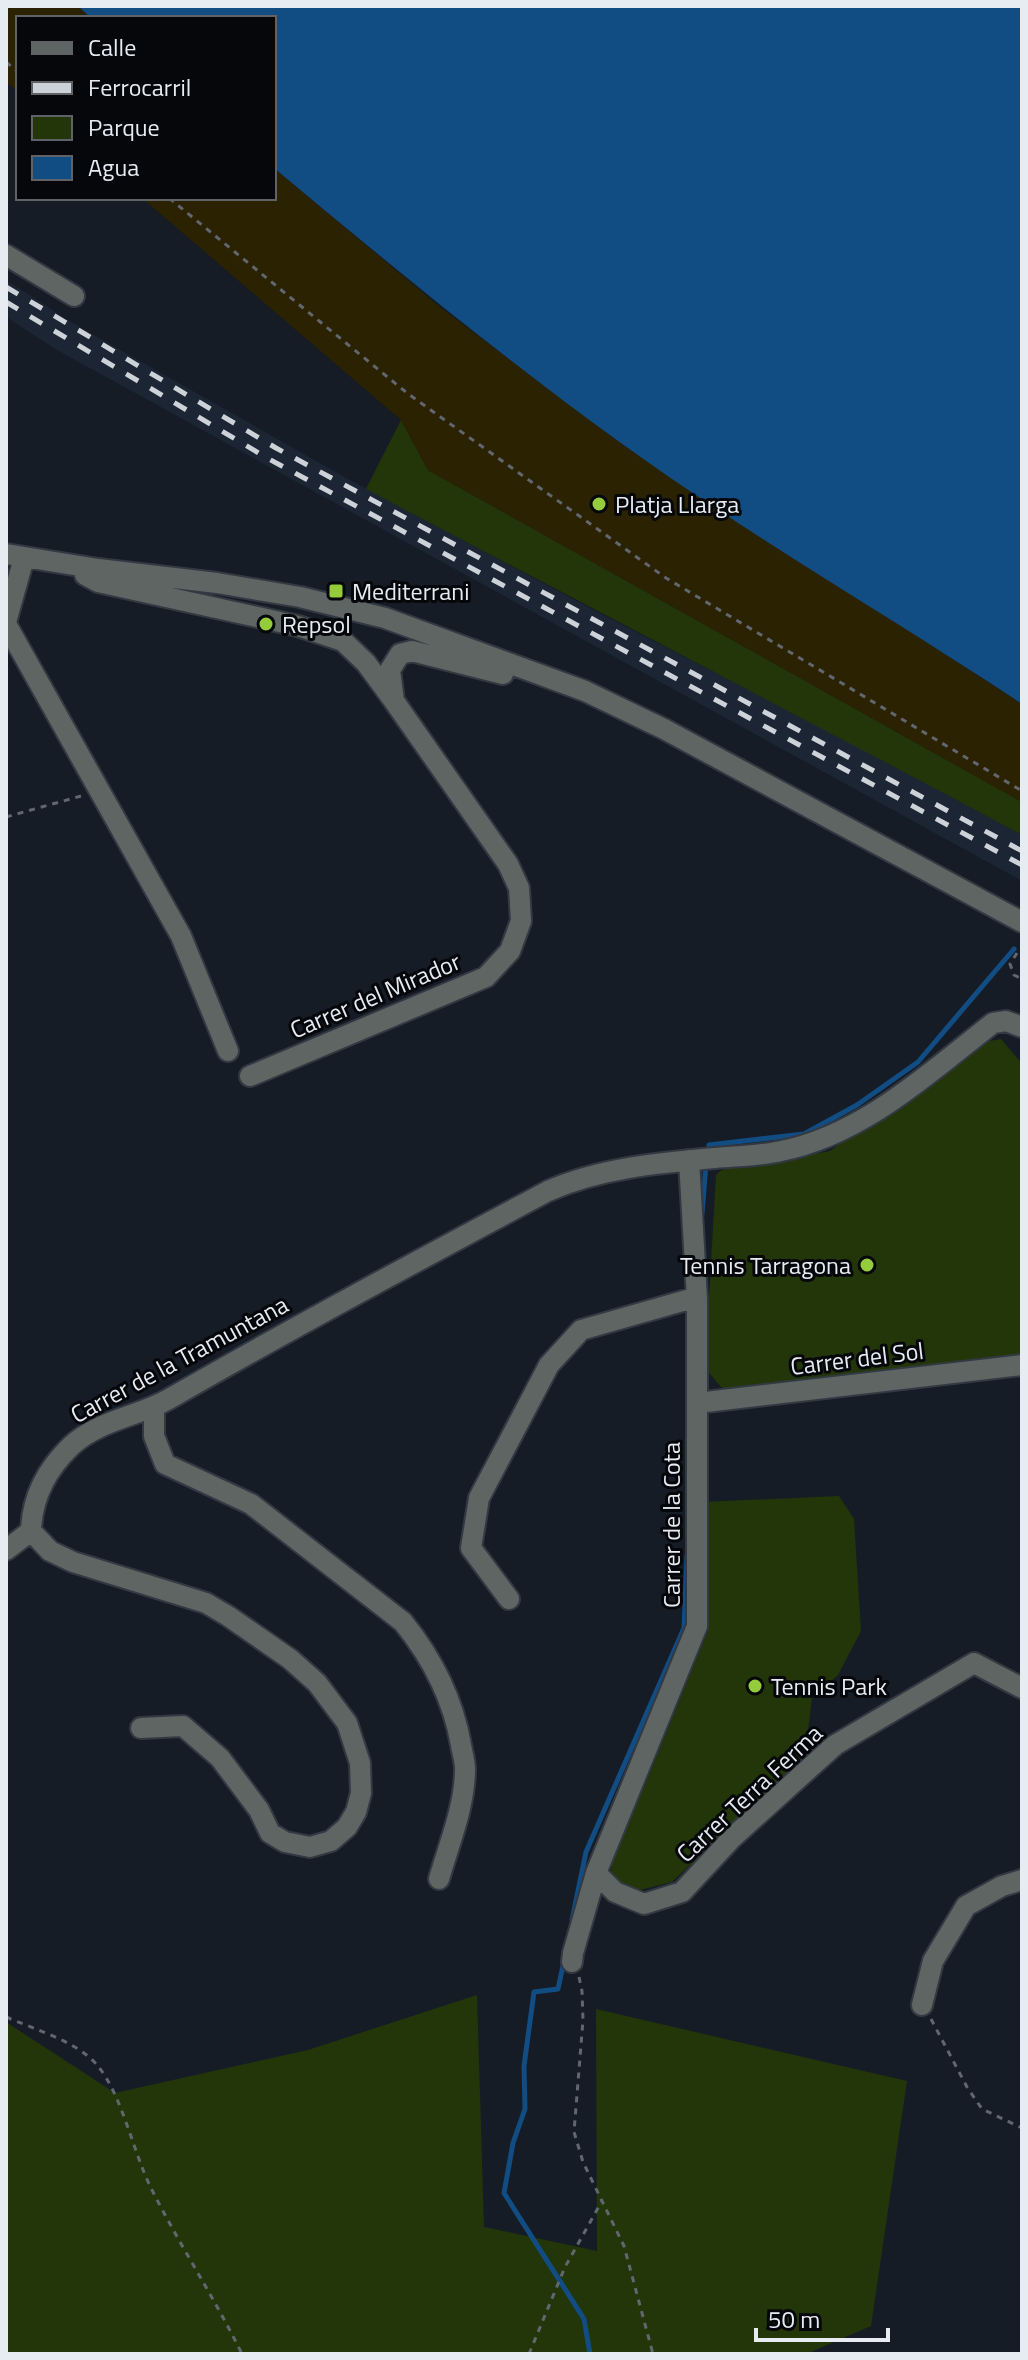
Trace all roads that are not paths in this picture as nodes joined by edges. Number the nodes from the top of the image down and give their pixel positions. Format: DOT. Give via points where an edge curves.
graph roads {
  1 [pos="6,255"];
  2 [pos="74,296"];
  3 [pos="15,556"];
  4 [pos="66,564"];
  5 [pos="6,623"];
  6 [pos="565,684"];
  7 [pos="394,701"];
  8 [pos="1022,922"];
  9 [pos="1022,1027"];
  10 [pos="228,1051"];
  11 [pos="250,1076"];
  12 [pos="693,1160"];
  13 [pos="697,1298"];
  14 [pos="1022,1365"];
  15 [pos="698,1393"];
  16 [pos="154,1407"];
  17 [pos="31,1531"];
  18 [pos="6,1550"];
  19 [pos="509,1599"];
  20 [pos="1022,1688"];
  21 [pos="141,1728"];
  22 [pos="596,1873"];
  23 [pos="439,1879"];
  24 [pos="1022,1880"];
  25 [pos="573,1958"];
  26 [pos="922,2005"];
  1 -- 2 [label="street"];
  3 -- 4 [label="street"];
  3 -- 5 [label="street"];
  4 -- 6 [label="street" via="300,597 385,618"];
  4 -- 7 [label="street, Carrer del Mirador" via="98,582 298,626 343,641"];
  5 -- 10 [label="street" via="181,936"];
  6 -- 7 [label="street" via="532,682 412,651 400,654 390,670"];
  6 -- 8 [label="street" via="664,729"];
  7 -- 11 [label="street, Carrer del Mirador" via="508,864 519,888 521,921 510,951 486,977"];
  9 -- 12 [label="street, Carrer de la Tramuntana" via="993,1023 847,1127 791,1149"];
  12 -- 13 [label="street, Carrer de la Cota"];
  12 -- 16 [label="street, Carrer de la Tramuntana" via="598,1173 548,1191"];
  13 -- 15 [label="street, Carrer de la Cota"];
  13 -- 19 [label="street" via="581,1330 549,1365 479,1498 471,1548"];
  14 -- 15 [label="street, Carrer del Sol"];
  15 -- 22 [label="street, Carrer de la Cota" via="697,1626"];
  16 -- 17 [label="street, Carrer de la Tramuntana" via="106,1422 61,1456 37,1494"];
  16 -- 23 [label="street" via="154,1436 165,1464 251,1504 403,1622 419,1641 458,1730 465,1769"];
  17 -- 18 [label="street"];
  17 -- 21 [label="street" via="50,1551 73,1562 206,1603 290,1659 317,1683 347,1723 360,1763 356,1812 331,1841 310,1847 285,1842 270,1833 220,1758 183,1726"];
  20 -- 22 [label="street, Carrer Terra Ferma" via="974,1663 835,1745 732,1838 682,1892 644,1904 615,1892"];
  22 -- 25 [label="street, Carrer de la Cota"];
  24 -- 26 [label="street" via="966,1906 933,1961"];
}
